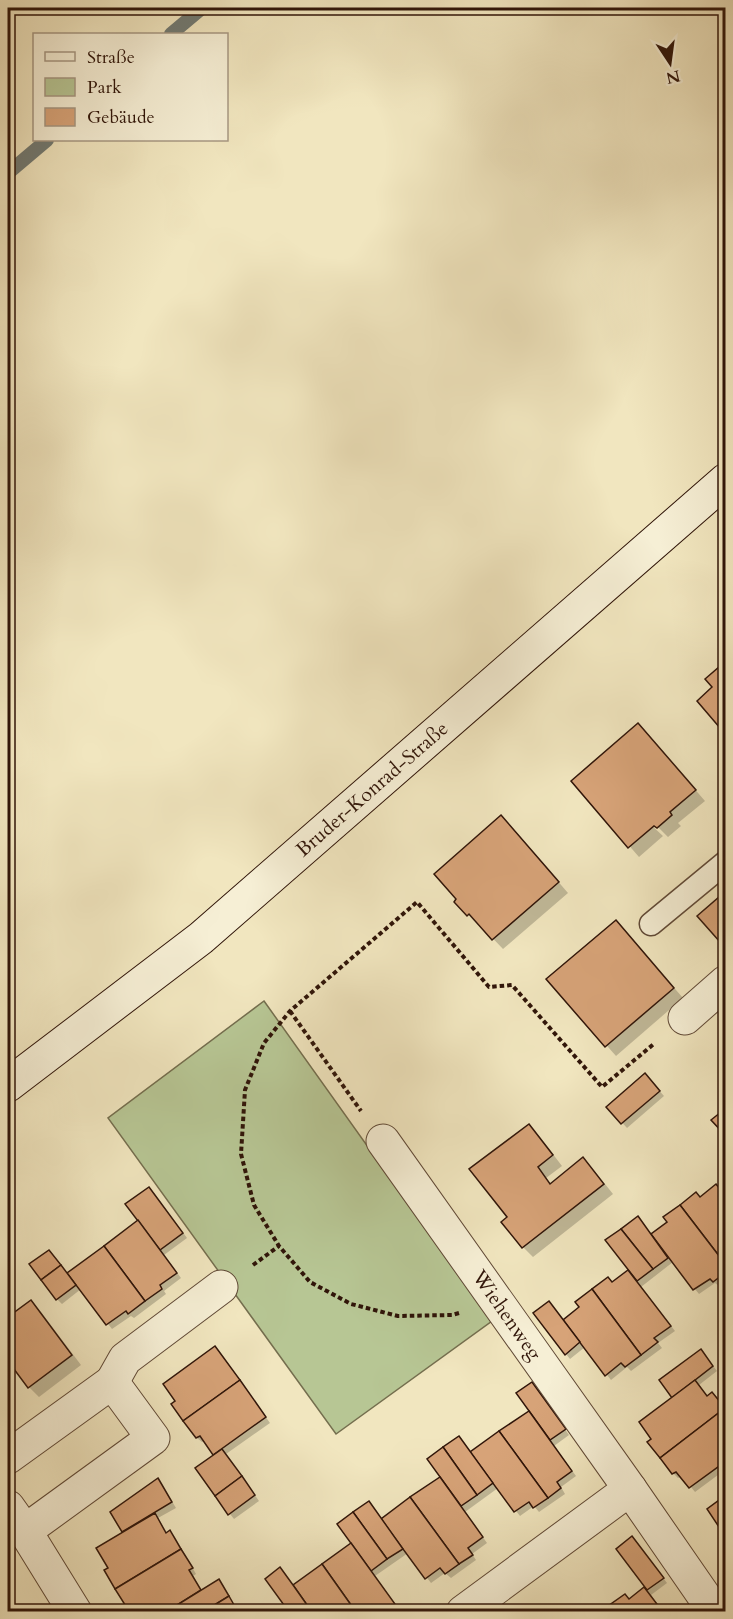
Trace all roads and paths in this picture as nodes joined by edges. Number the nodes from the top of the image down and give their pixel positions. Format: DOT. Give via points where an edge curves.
graph roads {
  1 [pos="726,480"];
  2 [pos="726,862"];
  3 [pos="651,924"];
  4 [pos="726,982"];
  5 [pos="290,1011"];
  6 [pos="685,1018"];
  7 [pos="8,1085"];
  8 [pos="383,1141"];
  9 [pos="221,1287"];
  10 [pos="496,1300"];
  11 [pos="112,1382"];
  12 [pos="8,1457"];
  13 [pos="630,1489"];
  14 [pos="16,1519"];
  15 [pos="75,1611"];
  16 [pos="463,1611"];
  17 [pos="715,1611"];
  1 -- 7 [label="street, Bruder-Konrad-Straße" via="201,938"];
  2 -- 3 [label="lane"];
  4 -- 6 [label="street"];
  5 -- 6 [label="path" via="417,902 489,987 512,985 602,1087"];
  5 -- 8 [label="path"];
  5 -- 10 [label="path" via="264,1043 245,1090 241,1154 254,1204 279,1246 310,1282 351,1304 398,1317 452,1315"];
  8 -- 10 [label="street, Wiehenweg"];
  9 -- 11 [label="street" via="125,1359"];
  10 -- 13 [label="street, Wiehenweg"];
  11 -- 12 [label="street"];
  11 -- 14 [label="street" via="153,1438"];
  13 -- 16 [label="street"];
  13 -- 17 [label="street, Wiehenweg"];
  14 -- 15 [label="street"];
}
